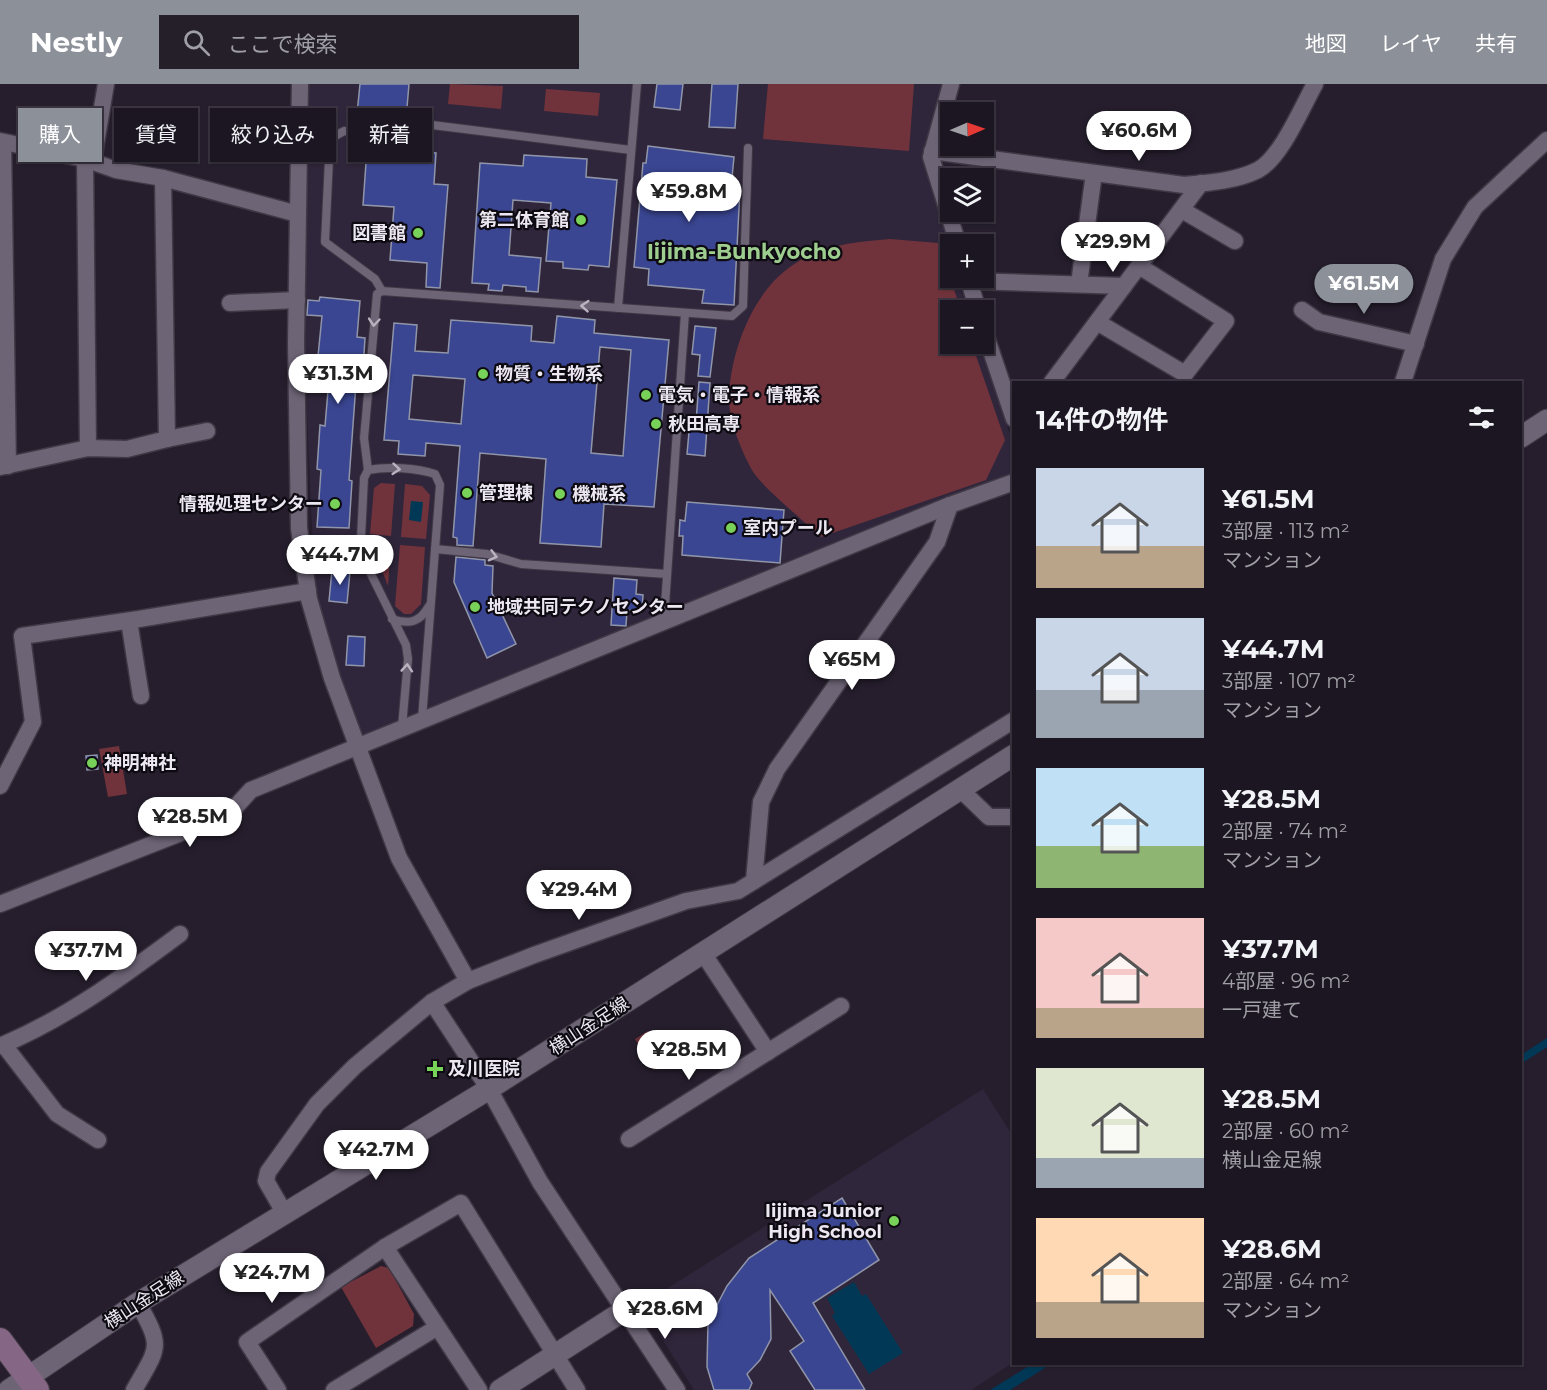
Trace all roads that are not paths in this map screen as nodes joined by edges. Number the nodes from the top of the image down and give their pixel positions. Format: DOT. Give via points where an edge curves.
graph roads {
  1 [pos="106,84"];
  2 [pos="300,84"];
  3 [pos="637,84"];
  4 [pos="951,84"];
  5 [pos="1315,84"];
  6 [pos="101,108"];
  7 [pos="1547,140"];
  8 [pos="1,142"];
  9 [pos="18,145"];
  10 [pos="748,148"];
  11 [pos="631,150"];
  12 [pos="932,151"];
  13 [pos="89,162"];
  14 [pos="94,162"];
  15 [pos="1094,173"];
  16 [pos="163,178"];
  17 [pos="1201,183"];
  18 [pos="1182,210"];
  19 [pos="298,214"];
  20 [pos="955,234"];
  21 [pos="1235,241"];
  22 [pos="1139,266"];
  23 [pos="994,280"];
  24 [pos="1079,284"];
  25 [pos="1124,286"];
  26 [pos="382,291"];
  27 [pos="297,300"];
  28 [pos="230,303"];
  29 [pos="618,308"];
  30 [pos="1302,310"];
  31 [pos="685,313"];
  32 [pos="1097,322"];
  33 [pos="1416,344"];
  34 [pos="992,354"];
  35 [pos="1182,378"];
  36 [pos="1053,381"];
  37 [pos="1404,381"];
  38 [pos="1012,413"];
  39 [pos="1547,420"];
  40 [pos="207,431"];
  41 [pos="1522,436"];
  42 [pos="167,439"];
  43 [pos="88,448"];
  44 [pos="4,467"];
  45 [pos="368,470"];
  46 [pos="1012,483"];
  47 [pos="950,505"];
  48 [pos="435,549"];
  49 [pos="667,574"];
  50 [pos="308,591"];
  51 [pos="431,603"];
  52 [pos="392,620"];
  53 [pos="664,620"];
  54 [pos="129,621"];
  55 [pos="141,696"];
  56 [pos="422,719"];
  57 [pos="1012,721"];
  58 [pos="402,727"];
  59 [pos="356,746"];
  60 [pos="1012,756"];
  61 [pos="0,786"];
  62 [pos="960,789"];
  63 [pos="1012,817"];
  64 [pos="754,881"];
  65 [pos="0,904"];
  66 [pos="180,934"];
  67 [pos="703,953"];
  68 [pos="468,981"];
  69 [pos="432,1002"];
  70 [pos="841,1006"];
  71 [pos="2,1046"];
  72 [pos="768,1052"];
  73 [pos="489,1089"];
  74 [pos="628,1139"];
  75 [pos="98,1140"];
  76 [pos="285,1214"];
  77 [pos="385,1247"];
  78 [pos="138,1303"];
  79 [pos="624,1310"];
  80 [pos="436,1328"];
  81 [pos="0,1340"];
  82 [pos="555,1355"];
  83 [pos="25,1386"];
  84 [pos="134,1390"];
  85 [pos="278,1390"];
  86 [pos="334,1390"];
  87 [pos="479,1390"];
  88 [pos="500,1390"];
  89 [pos="577,1390"];
  90 [pos="677,1390"];
  1 -- 6 [label="street"];
  2 -- 19 [label="street"];
  3 -- 11 [label="lane"];
  4 -- 12 [label="street"];
  5 -- 17 [label="street" via="1271,160 1258,170"];
  7 -- 33 [label="street" via="1475,207 1443,259"];
  8 -- 9 [label="street"];
  8 -- 44 [label="street"];
  10 -- 31 [label="lane" via="743,306 732,316"];
  11 -- 26 [label="lane" via="424,124 404,134 344,131 330,139 325,242 375,279"];
  11 -- 29 [label="lane"];
  12 -- 15 [label="street"];
  12 -- 20 [label="street"];
  13 -- 43 [label="street"];
  14 -- 16 [label="street"];
  15 -- 17 [label="street" via="1184,185"];
  15 -- 24 [label="street"];
  16 -- 19 [label="street"];
  16 -- 42 [label="street"];
  17 -- 18 [label="street"];
  18 -- 21 [label="street"];
  18 -- 22 [label="street"];
  19 -- 27 [label="street"];
  22 -- 25 [label="street"];
  22 -- 35 [label="street" via="1226,321"];
  23 -- 24 [label="street"];
  24 -- 25 [label="street"];
  25 -- 32 [label="street"];
  29 -- 26 [label="lane, one-way"];
  26 -- 45 [label="lane, one-way" via="376,294 364,438"];
  27 -- 28 [label="street"];
  27 -- 50 [label="street" via="299,528"];
  29 -- 31 [label="lane"];
  30 -- 33 [label="street" via="1319,322"];
  31 -- 49 [label="lane"];
  32 -- 35 [label="street"];
  32 -- 36 [label="street"];
  33 -- 37 [label="street"];
  34 -- 38 [label="street"];
  39 -- 41 [label="street"];
  40 -- 42 [label="street"];
  42 -- 43 [label="street" via="127,449"];
  43 -- 44 [label="street"];
  45 -- 48 [label="lane, one-way" via="435,474 440,485"];
  45 -- 52 [label="lane" via="364,478 361,538 369,570"];
  46 -- 47 [label="street"];
  47 -- 53 [label="street"];
  47 -- 64 [label="street" via="937,542 777,769 761,802"];
  48 -- 49 [label="lane, one-way" via="487,554 520,564"];
  48 -- 51 [label="lane"];
  49 -- 53 [label="lane"];
  50 -- 54 [label="street"];
  50 -- 59 [label="street" via="317,632"];
  51 -- 52 [label="lane" via="414,622"];
  51 -- 56 [label="lane"];
  58 -- 52 [label="lane, one-way" via="408,659 406,645"];
  53 -- 56 [label="street"];
  54 -- 55 [label="street"];
  54 -- 61 [label="street" via="22,636 33,722"];
  56 -- 58 [label="street"];
  57 -- 64 [label="street"];
  58 -- 59 [label="street"];
  59 -- 65 [label="street" via="251,790 229,814"];
  59 -- 68 [label="street" via="399,858"];
  60 -- 62 [label="street, 横山金足線"];
  62 -- 63 [label="street" via="989,817"];
  62 -- 67 [label="street, 横山金足線"];
  64 -- 68 [label="street" via="738,891 686,902"];
  66 -- 71 [label="street" via="102,992"];
  67 -- 72 [label="street"];
  67 -- 73 [label="street, 横山金足線"];
  68 -- 69 [label="street"];
  69 -- 73 [label="street"];
  69 -- 76 [label="street" via="355,1066 317,1104 268,1172 267,1181"];
  70 -- 72 [label="street"];
  71 -- 75 [label="street" via="57,1114"];
  72 -- 74 [label="street"];
  73 -- 76 [label="street, 横山金足線"];
  73 -- 79 [label="street" via="540,1182"];
  76 -- 78 [label="street, 横山金足線"];
  77 -- 80 [label="street"];
  77 -- 82 [label="street" via="461,1203"];
  77 -- 85 [label="street" via="247,1342"];
  78 -- 83 [label="street, 横山金足線"];
  78 -- 84 [label="street" via="156,1336 156,1348"];
  79 -- 82 [label="street"];
  79 -- 90 [label="street"];
  80 -- 86 [label="street"];
  80 -- 87 [label="street"];
  81 -- 83 [label="main road"];
  82 -- 88 [label="street"];
  82 -- 89 [label="street"];
}
